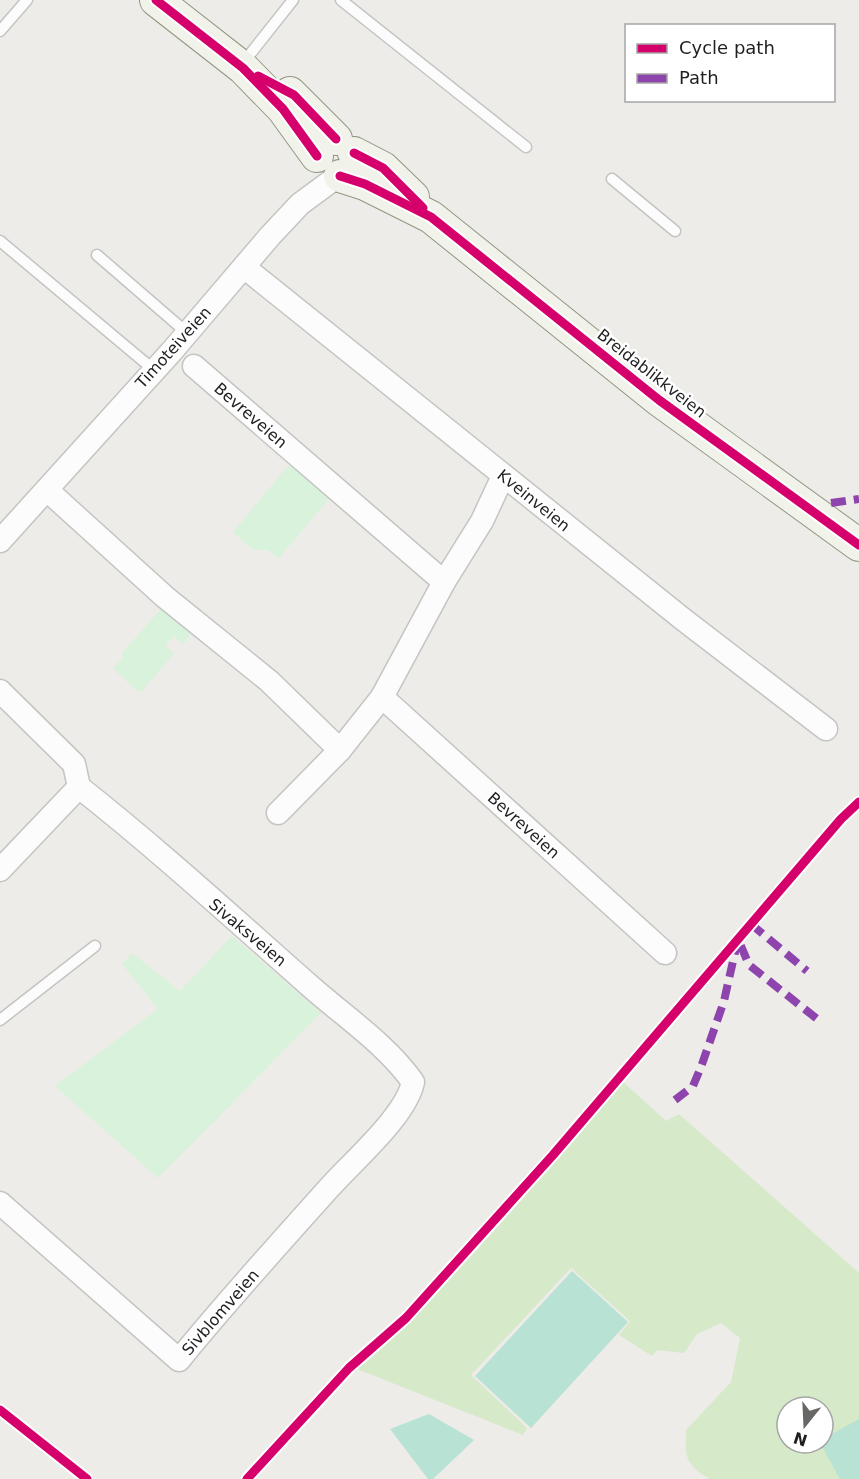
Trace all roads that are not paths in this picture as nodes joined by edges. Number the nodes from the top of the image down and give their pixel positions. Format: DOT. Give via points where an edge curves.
graph roads {
  1 [pos="27,0"];
  2 [pos="156,0"];
  3 [pos="293,0"];
  4 [pos="341,0"];
  5 [pos="0,31"];
  6 [pos="242,67"];
  7 [pos="526,147"];
  8 [pos="334,160"];
  9 [pos="612,179"];
  10 [pos="675,231"];
  11 [pos="0,241"];
  12 [pos="97,255"];
  13 [pos="244,267"];
  14 [pos="186,332"];
  15 [pos="194,366"];
  16 [pos="154,370"];
  17 [pos="503,476"];
  18 [pos="47,490"];
  19 [pos="0,542"];
  20 [pos="859,545"];
  21 [pos="444,582"];
  22 [pos="0,691"];
  23 [pos="382,697"];
  24 [pos="826,729"];
  25 [pos="340,750"];
  26 [pos="79,787"];
  27 [pos="278,813"];
  28 [pos="0,870"];
  29 [pos="95,946"];
  30 [pos="665,953"];
  31 [pos="0,1020"];
  32 [pos="413,1082"];
  33 [pos="0,1203"];
  1 -- 5 [label="lane"];
  2 -- 6 [label="main road, Breidablikkveien"];
  3 -- 6 [label="lane"];
  4 -- 7 [label="lane"];
  6 -- 8 [label="main road, Breidablikkveien" via="294,95"];
  8 -- 13 [label="street, Timoteiveien"];
  8 -- 20 [label="main road, Breidablikkveien" via="431,218 659,400"];
  9 -- 10 [label="lane"];
  11 -- 16 [label="lane"];
  12 -- 14 [label="lane"];
  13 -- 14 [label="street, Timoteiveien"];
  13 -- 17 [label="street, Kveinveien"];
  14 -- 16 [label="street, Timoteiveien"];
  15 -- 21 [label="street, Bevreveien"];
  16 -- 18 [label="street, Timoteiveien"];
  17 -- 21 [label="street" via="482,521"];
  17 -- 24 [label="street, Kveinveien"];
  18 -- 19 [label="street, Timoteiveien"];
  18 -- 25 [label="street" via="165,597 269,681"];
  21 -- 23 [label="street"];
  22 -- 26 [label="street" via="74,765"];
  23 -- 25 [label="street"];
  23 -- 30 [label="street, Bevreveien"];
  25 -- 27 [label="street"];
  26 -- 28 [label="street"];
  26 -- 32 [label="street, Sivaksveien" via="143,838 363,1031 402,1066"];
  29 -- 31 [label="lane"];
  32 -- 33 [label="street, Sivblomveien" via="411,1093 378,1136 179,1360"];
}
